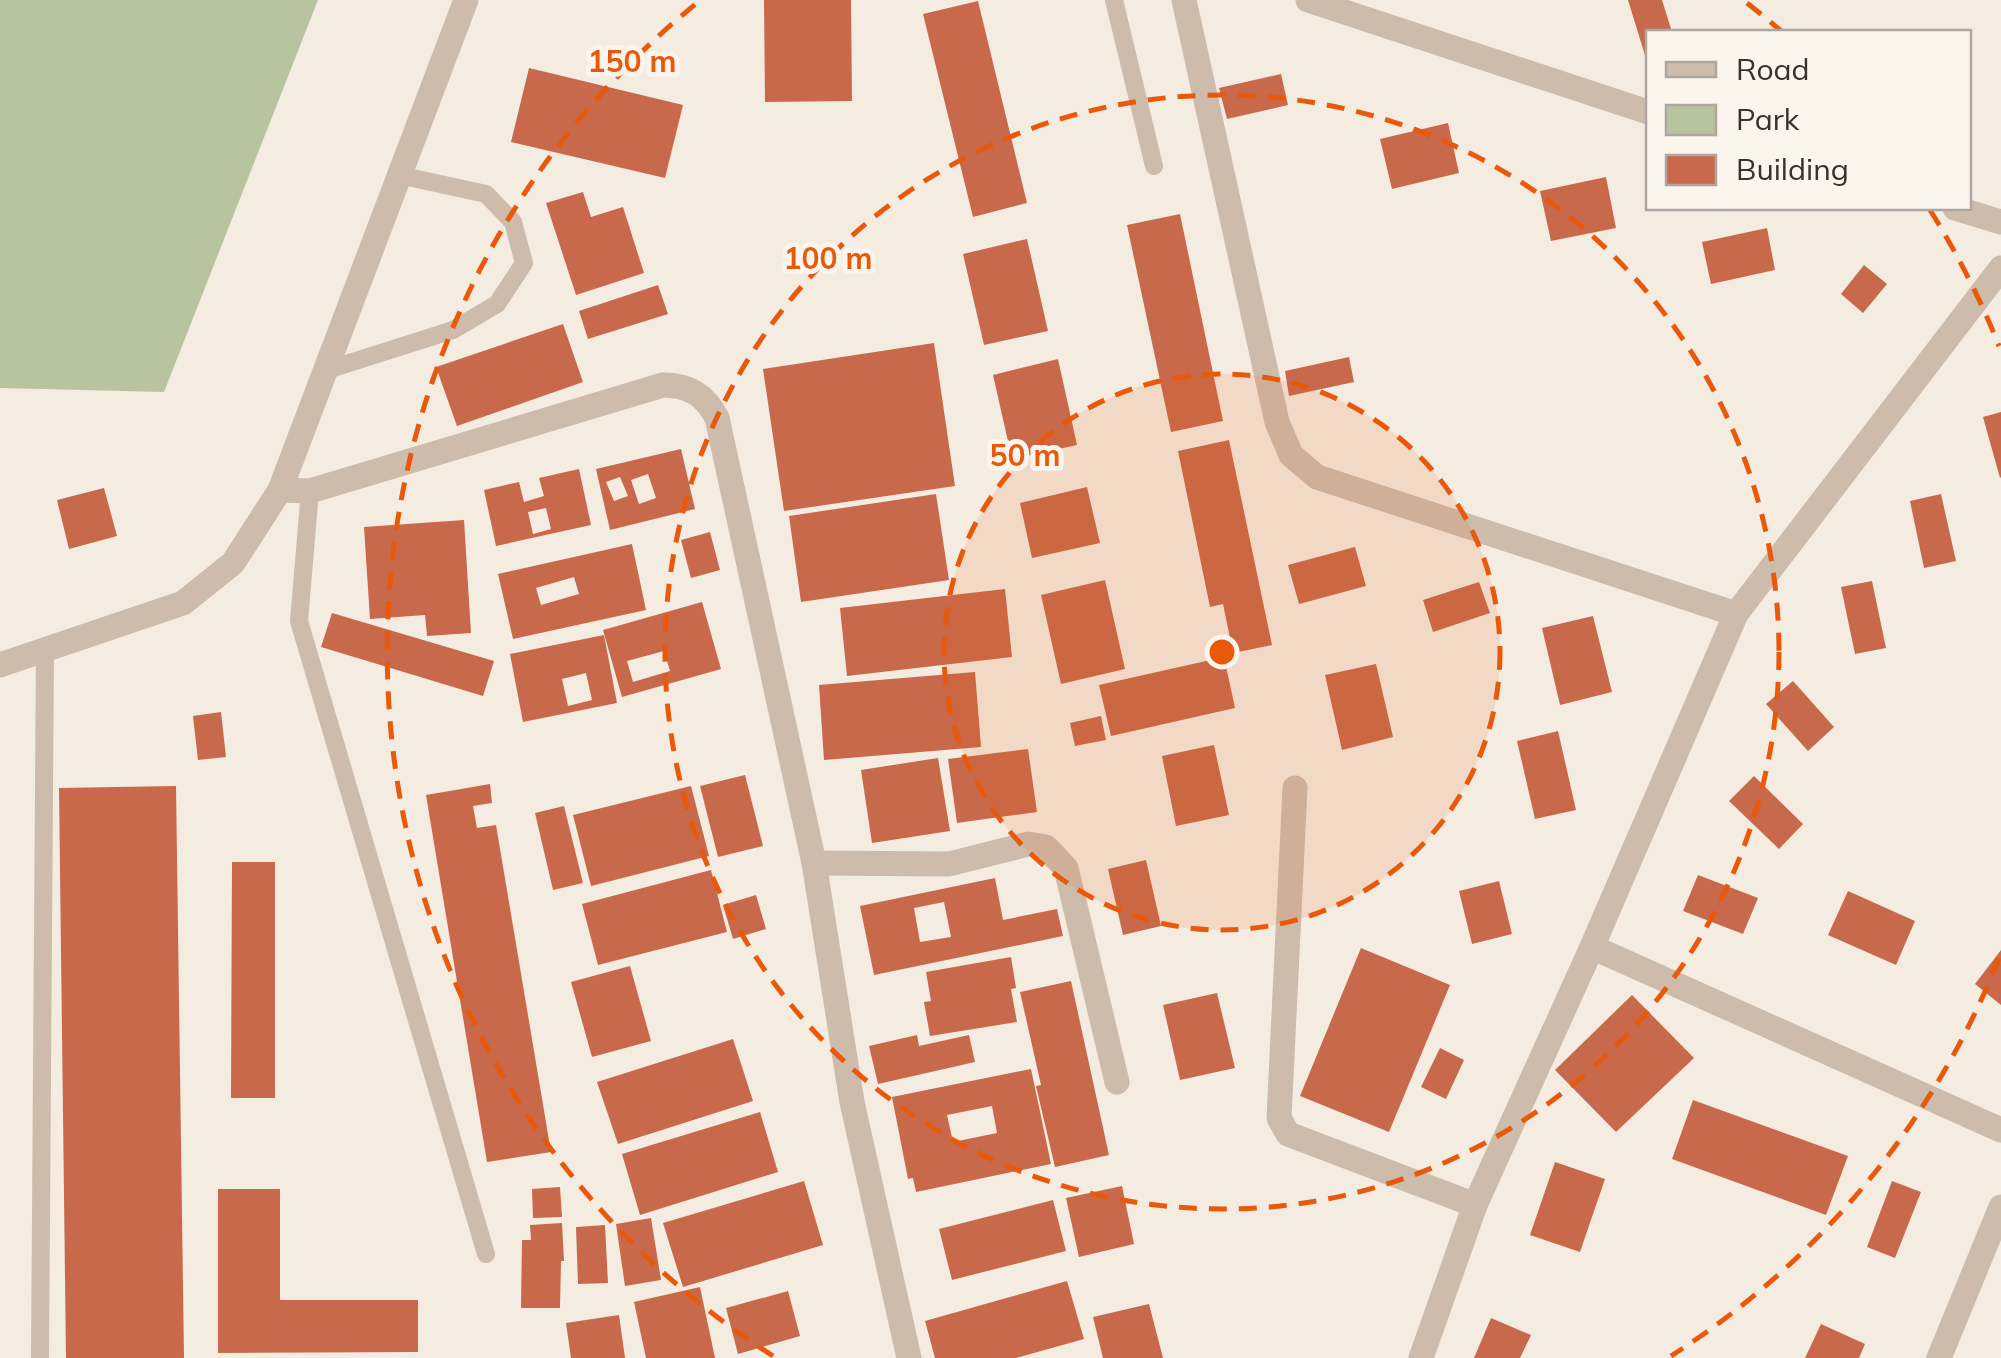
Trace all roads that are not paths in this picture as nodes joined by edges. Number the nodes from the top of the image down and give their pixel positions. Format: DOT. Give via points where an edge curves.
graph roads {
  1 [pos="466,0"];
  2 [pos="1114,0"];
  3 [pos="1184,0"];
  4 [pos="1308,0"];
  5 [pos="1646,111"];
  6 [pos="1154,166"];
  7 [pos="399,175"];
  8 [pos="1962,210"];
  9 [pos="2001,222"];
  10 [pos="2001,268"];
  11 [pos="324,371"];
  12 [pos="280,490"];
  13 [pos="310,491"];
  14 [pos="1736,614"];
  15 [pos="45,649"];
  16 [pos="0,665"];
  17 [pos="1295,788"];
  18 [pos="814,863"];
  19 [pos="1592,947"];
  20 [pos="1117,1082"];
  21 [pos="2001,1130"];
  22 [pos="1475,1205"];
  23 [pos="2001,1207"];
  24 [pos="486,1254"];
  25 [pos="40,1358"];
  26 [pos="909,1358"];
  27 [pos="1421,1358"];
  28 [pos="1939,1358"];
  1 -- 7 [label="street"];
  2 -- 6 [label="lane"];
  3 -- 14 [label="street" via="1277,422 1291,455 1317,477"];
  4 -- 5 [label="street"];
  7 -- 11 [label="street"];
  7 -- 11 [label="lane" via="486,194 513,222 524,263 498,304 452,330"];
  8 -- 9 [label="street"];
  10 -- 14 [label="street"];
  11 -- 12 [label="street"];
  12 -- 13 [label="street"];
  12 -- 15 [label="street" via="233,564 183,603"];
  13 -- 18 [label="street" via="663,385 699,394 717,418"];
  13 -- 24 [label="lane" via="299,621"];
  14 -- 19 [label="street"];
  15 -- 16 [label="street"];
  15 -- 25 [label="lane"];
  17 -- 22 [label="street" via="1279,1118 1288,1134"];
  18 -- 20 [label="street" via="949,864 1028,844 1046,847 1066,868"];
  18 -- 26 [label="street" via="852,1102"];
  19 -- 21 [label="street"];
  19 -- 22 [label="street"];
  22 -- 27 [label="street"];
  23 -- 28 [label="street"];
}
